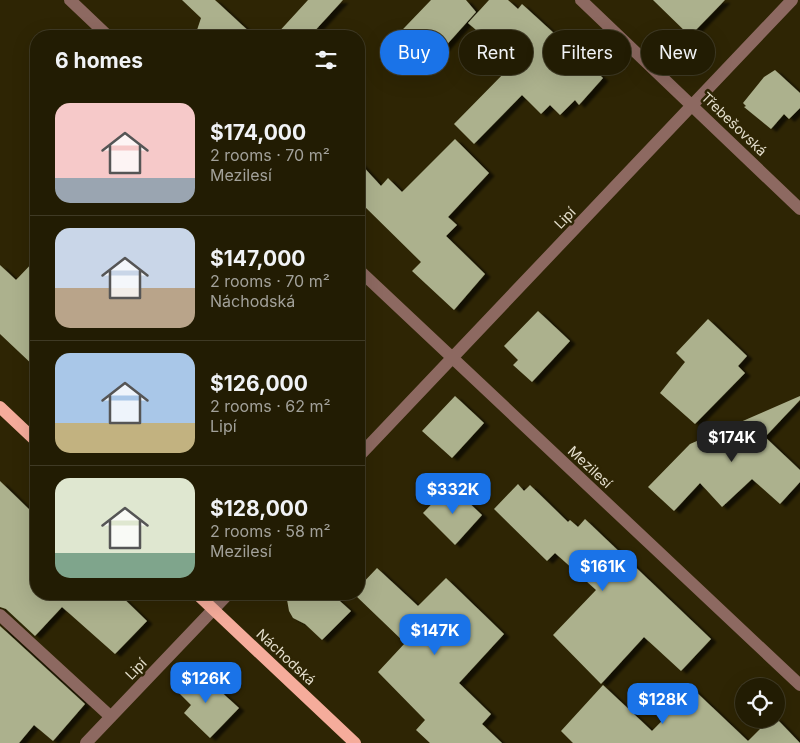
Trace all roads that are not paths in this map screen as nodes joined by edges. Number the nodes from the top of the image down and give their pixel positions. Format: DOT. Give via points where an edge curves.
graph roads {
  1 [pos="70,0"];
  2 [pos="581,0"];
  3 [pos="792,0"];
  4 [pos="102,30"];
  5 [pos="692,105"];
  6 [pos="800,209"];
  7 [pos="365,276"];
  8 [pos="452,358"];
  9 [pos="0,407"];
  10 [pos="30,435"];
  11 [pos="365,450"];
  12 [pos="203,600"];
  13 [pos="222,600"];
  14 [pos="213,609"];
  15 [pos="0,615"];
  16 [pos="800,685"];
  17 [pos="111,717"];
  18 [pos="86,743"];
  19 [pos="355,743"];
  1 -- 4 [label="street"];
  2 -- 5 [label="street, Třebešovská"];
  3 -- 5 [label="street, Lipí"];
  5 -- 6 [label="street, Třebešovská"];
  5 -- 8 [label="street, Lipí"];
  7 -- 8 [label="street, Mezilesí"];
  8 -- 11 [label="street, Lipí"];
  8 -- 16 [label="street, Mezilesí"];
  9 -- 10 [label="main road"];
  12 -- 14 [label="main road, Náchodská"];
  13 -- 14 [label="street, Lipí"];
  14 -- 17 [label="street, Lipí"];
  14 -- 19 [label="main road, Náchodská"];
  15 -- 17 [label="street"];
  17 -- 18 [label="street, Lipí"];
}
